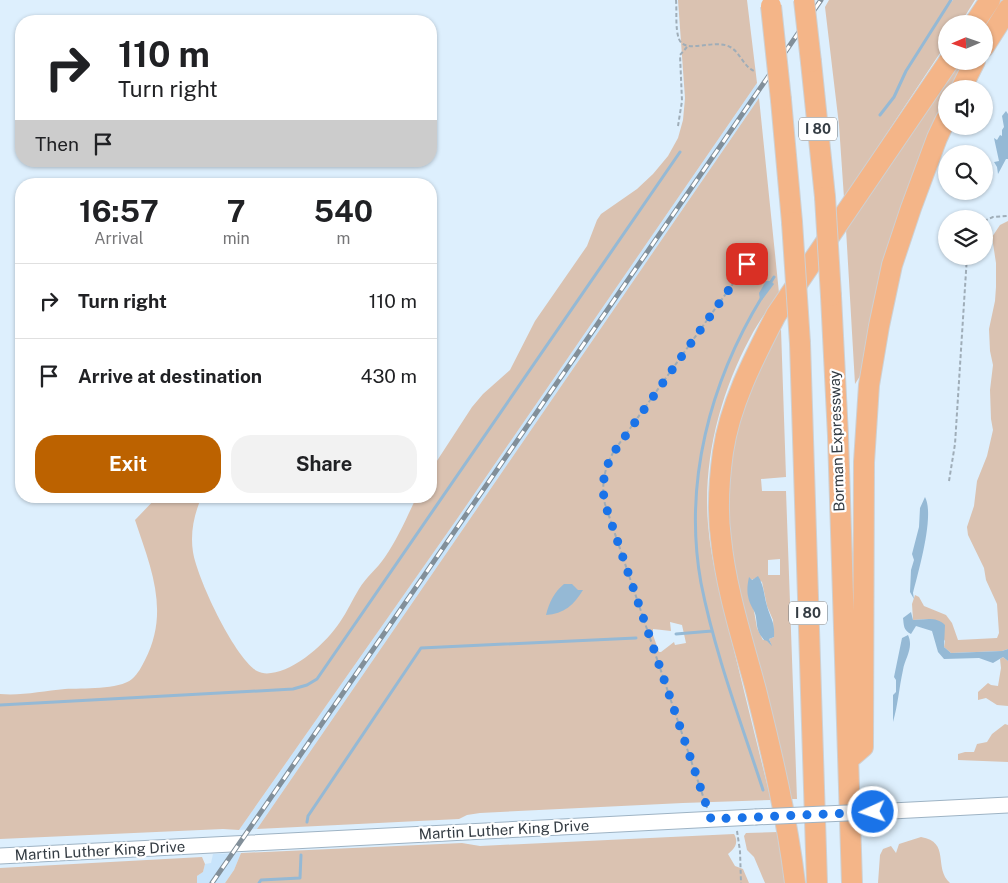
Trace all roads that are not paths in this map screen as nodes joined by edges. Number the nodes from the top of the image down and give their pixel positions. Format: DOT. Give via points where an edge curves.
graph roads {
  1 [pos="804,0"];
  2 [pos="990,0"];
  3 [pos="770,2"];
  4 [pos="1008,8"];
  5 [pos="980,15"];
  6 [pos="993,32"];
  7 [pos="943,70"];
  8 [pos="938,135"];
  9 [pos="849,758"];
  10 [pos="1008,805"];
  11 [pos="0,856"];
  12 [pos="795,883"];
  13 [pos="816,883"];
  14 [pos="852,883"];
  1 -- 9 [label="highway, Borman Expressway / I 80, bridge" via="825,197 831,296"];
  2 -- 5 [label="highway"];
  3 -- 13 [label="highway, I 80, bridge" via="792,222 800,343"];
  4 -- 6 [label="highway"];
  7 -- 12 [label="highway" via="776,315 733,410 723,451 718,499 720,539 780,794"];
  8 -- 9 [label="highway" via="892,265 869,385 864,489 863,747"];
  9 -- 14 [label="highway, Borman Expressway / I 80"];
  10 -- 11 [label="main road, Martin Luther King Drive, bridge"];
}
